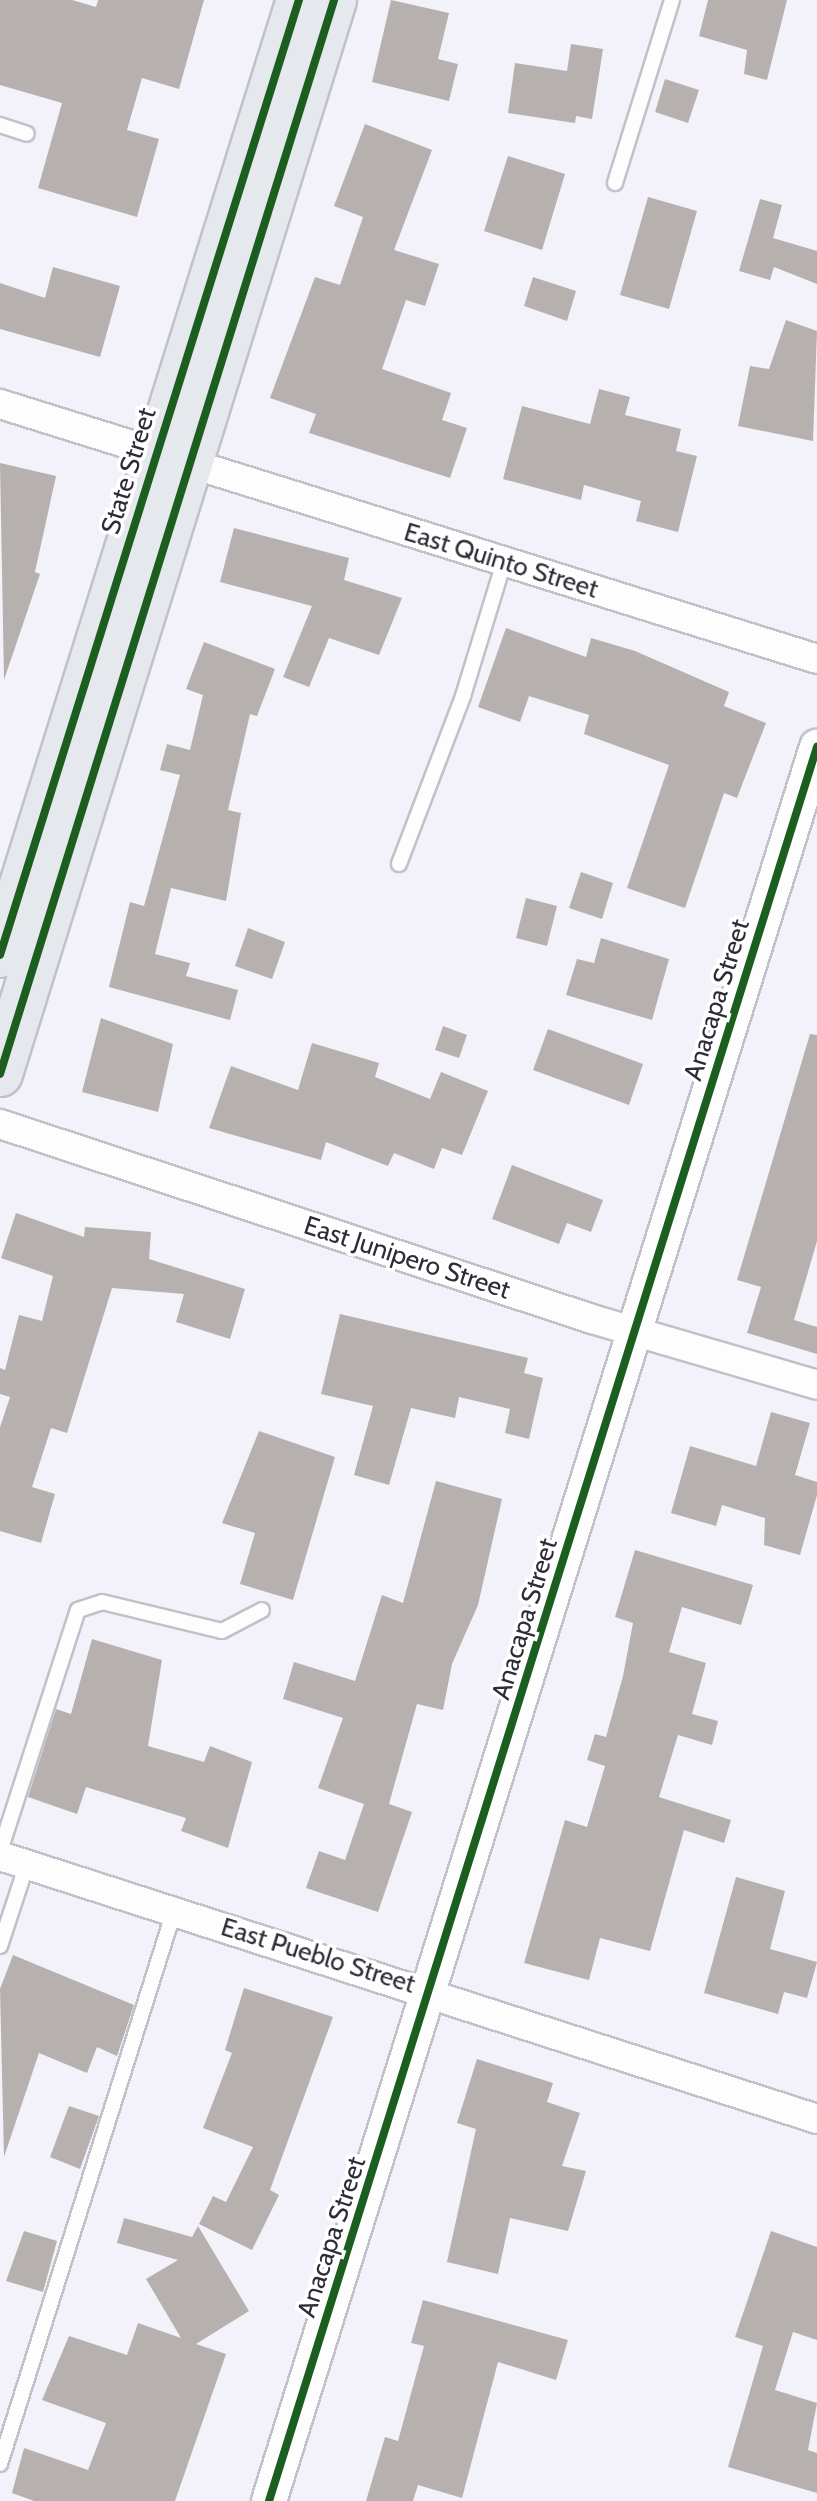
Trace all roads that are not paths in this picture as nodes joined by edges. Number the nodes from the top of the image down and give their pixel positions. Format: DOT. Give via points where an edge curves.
graph roads {
  1 [pos="299,0"];
  2 [pos="334,0"];
  3 [pos="672,0"];
  4 [pos="0,125"];
  5 [pos="275,132"];
  6 [pos="27,134"];
  7 [pos="615,183"];
  8 [pos="0,404"];
  9 [pos="171,457"];
  10 [pos="504,562"];
  11 [pos="817,659"];
  12 [pos="817,747"];
  13 [pos="68,792"];
  14 [pos="399,864"];
  15 [pos="0,955"];
  16 [pos="0,1074"];
  17 [pos="0,1124"];
  18 [pos="635,1330"];
  19 [pos="817,1385"];
  20 [pos="262,1610"];
  21 [pos="9,1857"];
  22 [pos="174,1911"];
  23 [pos="0,1946"];
  24 [pos="431,1992"];
  25 [pos="817,2119"];
  26 [pos="0,2464"];
  27 [pos="269,2501"];
  1 -- 5 [label="main road, State Street"];
  2 -- 5 [label="main road, State Street"];
  3 -- 7 [label="lane"];
  4 -- 6 [label="lane"];
  5 -- 9 [label="main road, State Street"];
  8 -- 9 [label="street, East Quinto Street"];
  9 -- 10 [label="street, East Quinto Street"];
  9 -- 13 [label="main road, State Street"];
  10 -- 11 [label="street, East Quinto Street"];
  10 -- 14 [label="lane" via="463,696"];
  12 -- 18 [label="street, Anacapa Street"];
  13 -- 15 [label="main road, State Street"];
  13 -- 16 [label="main road, State Street"];
  17 -- 18 [label="street, East Junipero Street"];
  18 -- 19 [label="street, East Junipero Street"];
  18 -- 24 [label="street, Anacapa Street"];
  20 -- 21 [label="lane" via="222,1631 102,1602 78,1610"];
  21 -- 22 [label="street, East Pueblo Street"];
  21 -- 23 [label="lane"];
  22 -- 24 [label="street, East Pueblo Street"];
  22 -- 26 [label="lane"];
  24 -- 25 [label="street, East Pueblo Street"];
  24 -- 27 [label="street, Anacapa Street"];
}
